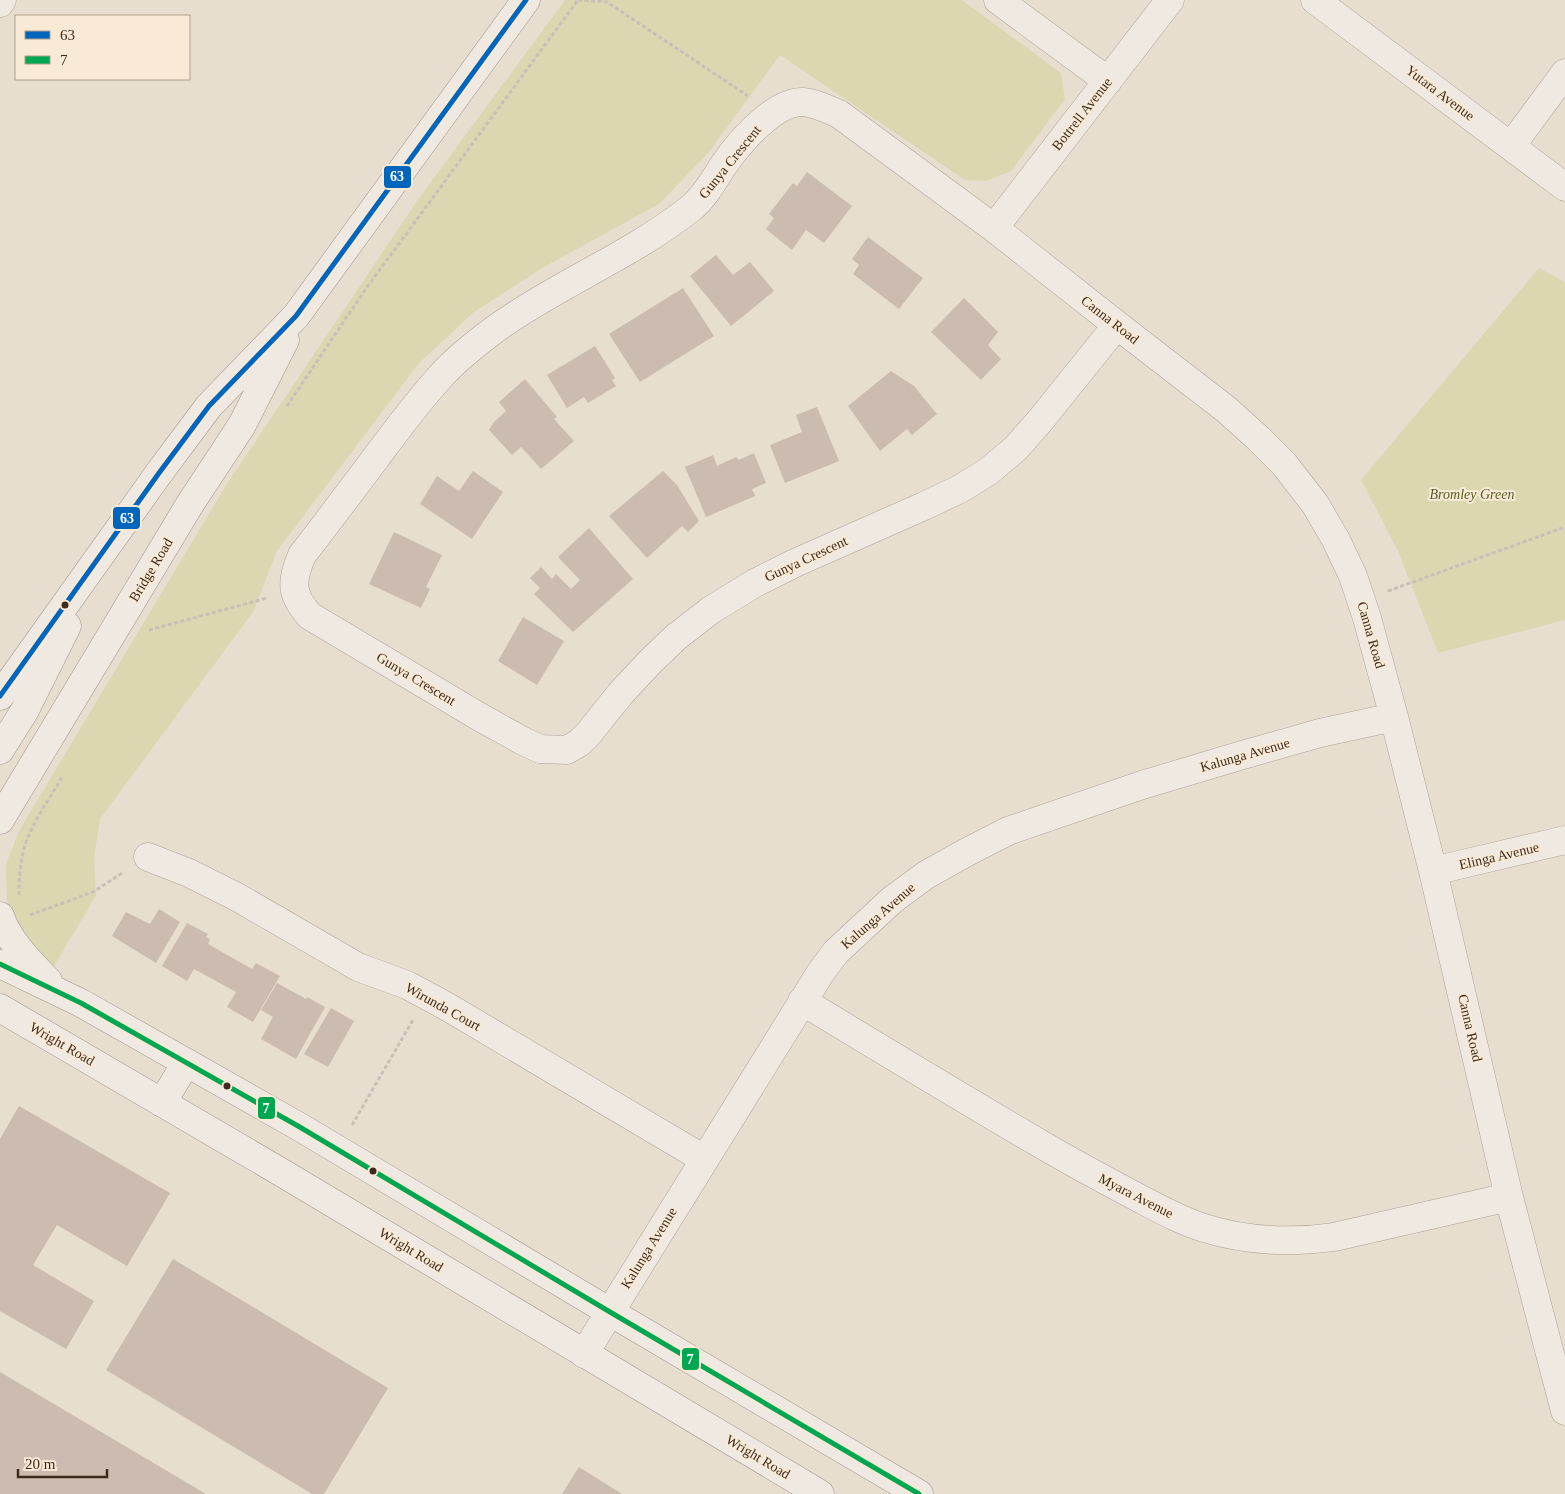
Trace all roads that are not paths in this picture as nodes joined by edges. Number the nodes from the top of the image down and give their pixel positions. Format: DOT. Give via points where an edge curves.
graph roads {
  1 [pos="2,0"];
  2 [pos="526,0"];
  3 [pos="998,0"];
  4 [pos="1170,0"];
  5 [pos="1315,0"];
  6 [pos="0,3"];
  7 [pos="1565,73"];
  8 [pos="1108,81"];
  9 [pos="802,102"];
  10 [pos="1511,146"];
  11 [pos="1565,187"];
  12 [pos="994,228"];
  13 [pos="296,316"];
  14 [pos="1117,326"];
  15 [pos="107,546"];
  16 [pos="0,695"];
  17 [pos="1394,717"];
  18 [pos="0,750"];
  19 [pos="0,820"];
  20 [pos="1565,840"];
  21 [pos="148,857"];
  22 [pos="1433,871"];
  23 [pos="14,911"];
  24 [pos="0,964"];
  25 [pos="59,992"];
  26 [pos="802,1001"];
  27 [pos="0,1008"];
  28 [pos="0,1025"];
  29 [pos="47,1036"];
  30 [pos="186,1063"];
  31 [pos="162,1103"];
  32 [pos="704,1159"];
  33 [pos="1509,1197"];
  34 [pos="610,1312"];
  35 [pos="584,1354"];
  36 [pos="1565,1411"];
  37 [pos="820,1494"];
  38 [pos="919,1494"];
  1 -- 6 [label="street"];
  2 -- 13 [label="street, Bridge Road"];
  3 -- 8 [label="street"];
  4 -- 8 [label="street, Bottrell Avenue"];
  5 -- 10 [label="street, Yutara Avenue"];
  7 -- 10 [label="street"];
  8 -- 12 [label="street, Bottrell Avenue"];
  9 -- 12 [label="street, Canna Road" via="839,114"];
  9 -- 14 [label="street, Gunya Crescent" via="789,104 760,124 694,206 664,229 498,327 442,375 302,555 294,573 294,590 299,604 310,616 540,749 567,750 579,743 650,662 711,610 795,562 924,506 989,471 1039,422"];
  10 -- 11 [label="street, Yutara Avenue"];
  12 -- 14 [label="street, Canna Road"];
  13 -- 15 [label="street, Bridge Road" via="209,406"];
  13 -- 19 [label="street, Bridge Road" via="242,425 190,504"];
  14 -- 17 [label="street, Canna Road" via="1227,410 1284,464 1315,504 1353,576"];
  15 -- 16 [label="street, Bridge Road"];
  15 -- 18 [label="street" via="24,710"];
  17 -- 22 [label="street, Canna Road"];
  17 -- 26 [label="street, Kalunga Avenue" via="1239,756 1142,785 1008,832 926,875 892,900 836,952"];
  20 -- 22 [label="street, Elinga Avenue"];
  21 -- 32 [label="street, Wirunda Court" via="237,897 358,967 407,985"];
  22 -- 33 [label="street, Canna Road"];
  23 -- 25 [label="street" via="4,928"];
  24 -- 25 [label="street"];
  25 -- 30 [label="street"];
  26 -- 32 [label="street, Kalunga Avenue"];
  26 -- 33 [label="street, Myara Avenue" via="1077,1166 1177,1218 1204,1228 1254,1238 1311,1240"];
  27 -- 29 [label="street, Wright Road"];
  28 -- 29 [label="street"];
  29 -- 31 [label="street, Wright Road"];
  30 -- 31 [label="street"];
  30 -- 34 [label="street"];
  31 -- 35 [label="street, Wright Road"];
  32 -- 34 [label="street, Kalunga Avenue"];
  33 -- 36 [label="street, Canna Road"];
  34 -- 35 [label="street, Kalunga Avenue"];
  34 -- 38 [label="street"];
  35 -- 37 [label="street, Wright Road"];
}
